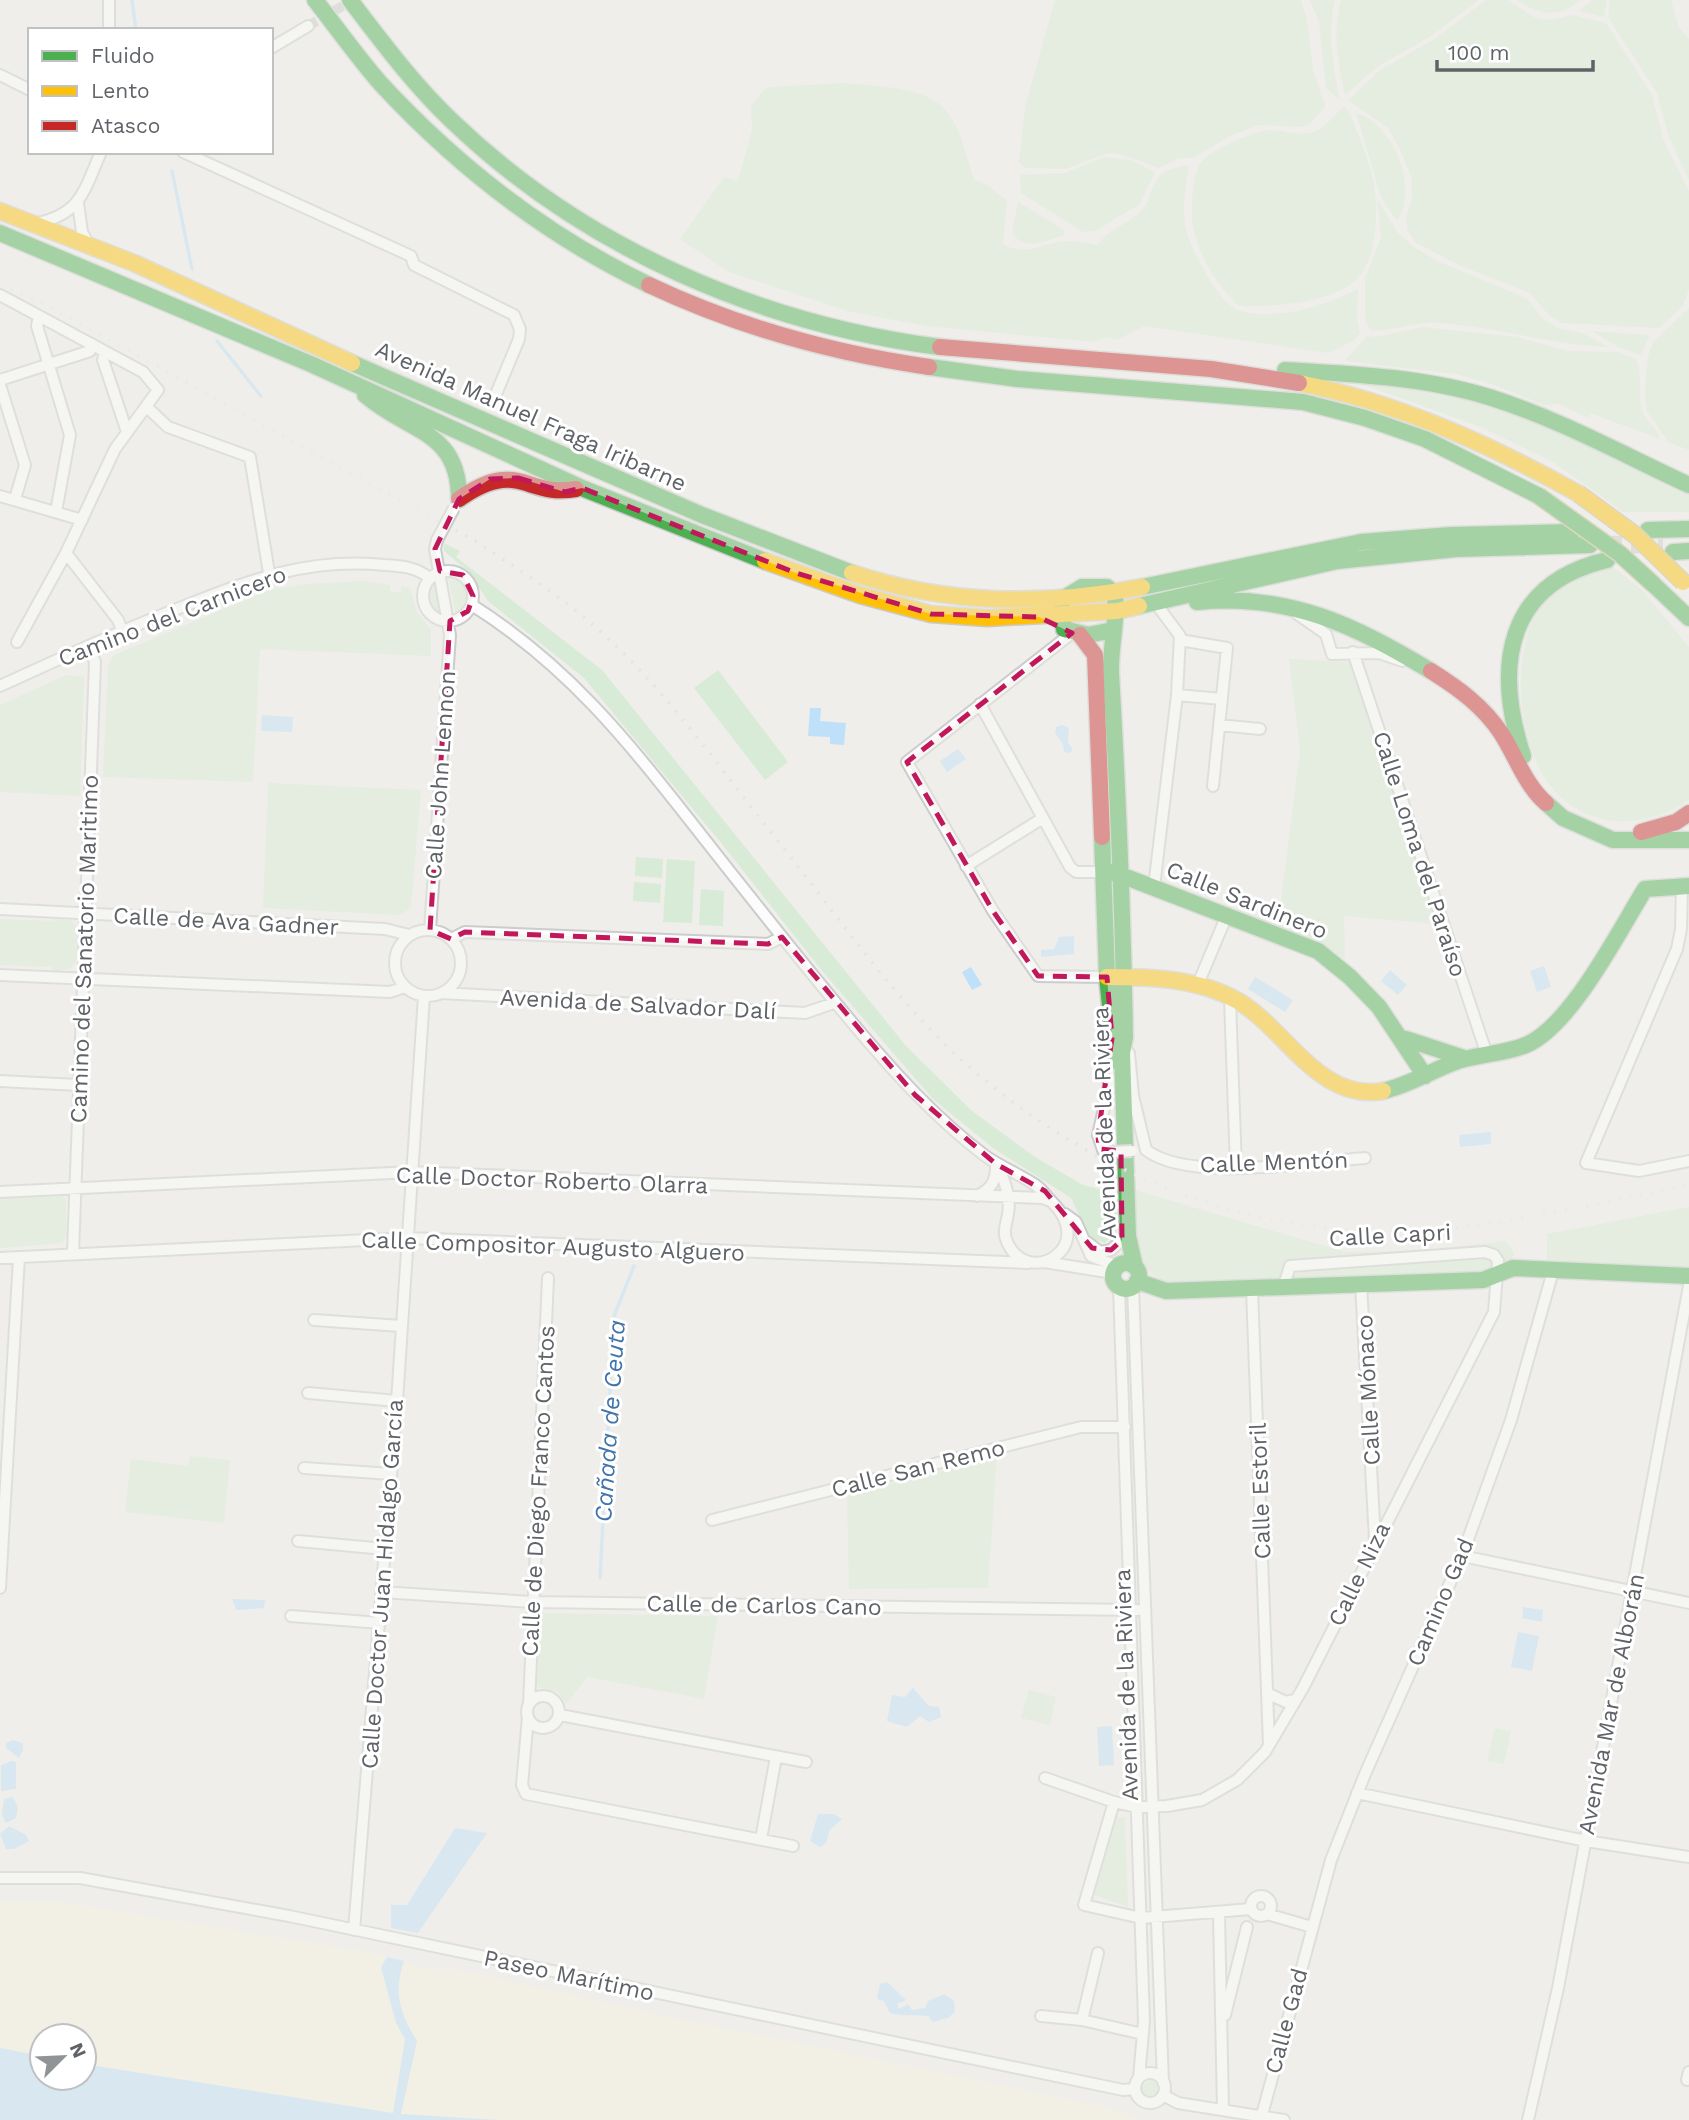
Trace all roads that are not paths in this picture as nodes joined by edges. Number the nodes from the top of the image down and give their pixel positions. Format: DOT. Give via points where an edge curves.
graph roads {
  1 [pos="109,0"];
  2 [pos="315,0"];
  3 [pos="350,0"];
  4 [pos="308,26"];
  5 [pos="109,28"];
  6 [pos="273,47"];
  7 [pos="0,75"];
  8 [pos="28,89"];
  9 [pos="100,154"];
  10 [pos="187,154"];
  11 [pos="78,203"];
  12 [pos="0,211"];
  13 [pos="37,224"];
  14 [pos="0,233"];
  15 [pos="88,243"];
  16 [pos="0,295"];
  17 [pos="39,316"];
  18 [pos="92,344"];
  19 [pos="105,352"];
  20 [pos="49,364"];
  21 [pos="1215,370"];
  22 [pos="0,382"];
  23 [pos="358,387"];
  24 [pos="494,398"];
  25 [pos="148,408"];
  26 [pos="127,432"];
  27 [pos="457,462"];
  28 [pos="490,479"];
  29 [pos="1689,485"];
  30 [pos="582,488"];
  31 [pos="0,496"];
  32 [pos="15,499"];
  33 [pos="456,504"];
  34 [pos="57,512"];
  35 [pos="82,520"];
  36 [pos="1689,529"];
  37 [pos="1648,530"];
  38 [pos="1572,533"];
  39 [pos="1689,543"];
  40 [pos="1590,545"];
  41 [pos="1675,549"];
  42 [pos="66,553"];
  43 [pos="1607,560"];
  44 [pos="440,572"];
  45 [pos="270,573"];
  46 [pos="429,578"];
  47 [pos="1686,585"];
  48 [pos="1111,590"];
  49 [pos="1667,599"];
  50 [pos="1275,603"];
  51 [pos="472,604"];
  52 [pos="1139,607"];
  53 [pos="1040,609"];
  54 [pos="1160,609"];
  55 [pos="1117,611"];
  56 [pos="1068,618"];
  57 [pos="1689,618"];
  58 [pos="450,621"];
  59 [pos="122,630"];
  60 [pos="1112,630"];
  61 [pos="1689,632"];
  62 [pos="1180,640"];
  63 [pos="17,642"];
  64 [pos="88,646"];
  65 [pos="1091,649"];
  66 [pos="1110,651"];
  67 [pos="1353,652"];
  68 [pos="1431,671"];
  69 [pos="0,686"];
  70 [pos="1177,695"];
  71 [pos="1222,699"];
  72 [pos="980,704"];
  73 [pos="1219,726"];
  74 [pos="1260,729"];
  75 [pos="1213,786"];
  76 [pos="1548,804"];
  77 [pos="1689,813"];
  78 [pos="1043,818"];
  79 [pos="1601,835"];
  80 [pos="1689,840"];
  81 [pos="966,866"];
  82 [pos="1103,872"];
  83 [pos="1122,875"];
  84 [pos="1685,886"];
  85 [pos="1154,887"];
  86 [pos="0,909"];
  87 [pos="88,914"];
  88 [pos="1227,915"];
  89 [pos="430,930"];
  90 [pos="410,935"];
  91 [pos="782,937"];
  92 [pos="450,939"];
  93 [pos="0,975"];
  94 [pos="85,977"];
  95 [pos="1115,977"];
  96 [pos="1198,984"];
  97 [pos="405,987"];
  98 [pos="441,993"];
  99 [pos="424,996"];
  100 [pos="1230,999"];
  101 [pos="834,1003"];
  102 [pos="1118,1038"];
  103 [pos="1406,1039"];
  104 [pos="1488,1055"];
  105 [pos="1464,1058"];
  106 [pos="1425,1076"];
  107 [pos="0,1081"];
  108 [pos="78,1085"];
  109 [pos="1146,1150"];
  110 [pos="1365,1158"];
  111 [pos="1689,1161"];
  112 [pos="996,1164"];
  113 [pos="1236,1168"];
  114 [pos="412,1172"];
  115 [pos="74,1189"];
  116 [pos="0,1192"];
  117 [pos="977,1196"];
  118 [pos="1008,1197"];
  119 [pos="1030,1198"];
  120 [pos="1052,1202"];
  121 [pos="1008,1214"];
  122 [pos="1065,1214"];
  123 [pos="408,1238"];
  124 [pos="1084,1239"];
  125 [pos="1122,1240"];
  126 [pos="73,1253"];
  127 [pos="19,1257"];
  128 [pos="0,1258"];
  129 [pos="1039,1263"];
  130 [pos="1553,1270"];
  131 [pos="1125,1275"];
  132 [pos="1496,1276"];
  133 [pos="1689,1276"];
  134 [pos="548,1278"];
  135 [pos="1362,1284"];
  136 [pos="1689,1286"];
  137 [pos="1283,1288"];
  138 [pos="1252,1289"];
  139 [pos="314,1320"];
  140 [pos="401,1326"];
  141 [pos="308,1393"];
  142 [pos="397,1401"];
  143 [pos="1125,1427"];
  144 [pos="304,1468"];
  145 [pos="391,1474"];
  146 [pos="1374,1495"];
  147 [pos="1396,1500"];
  148 [pos="712,1520"];
  149 [pos="298,1541"];
  150 [pos="1375,1542"];
  151 [pos="385,1549"];
  152 [pos="1462,1556"];
  153 [pos="0,1588"];
  154 [pos="382,1592"];
  155 [pos="1632,1594"];
  156 [pos="531,1602"];
  157 [pos="1689,1603"];
  158 [pos="1132,1610"];
  159 [pos="1146,1610"];
  160 [pos="291,1616"];
  161 [pos="380,1623"];
  162 [pos="1268,1693"];
  163 [pos="1296,1700"];
  164 [pos="529,1704"];
  165 [pos="559,1715"];
  166 [pos="528,1717"];
  167 [pos="1269,1747"];
  168 [pos="776,1757"];
  169 [pos="806,1762"];
  170 [pos="1045,1778"];
  171 [pos="1357,1793"];
  172 [pos="1114,1802"];
  173 [pos="1138,1807"];
  174 [pos="1153,1807"];
  175 [pos="761,1839"];
  176 [pos="1586,1841"];
  177 [pos="793,1846"];
  178 [pos="1689,1857"];
  179 [pos="0,1878"];
  180 [pos="1251,1909"];
  181 [pos="1219,1914"];
  182 [pos="1267,1914"];
  183 [pos="1157,1915"];
  184 [pos="1141,1918"];
  185 [pos="1247,1927"];
  186 [pos="1312,1927"];
  187 [pos="355,1930"];
  188 [pos="1098,1953"];
  189 [pos="1041,2016"];
  190 [pos="1082,2020"];
  191 [pos="1223,2021"];
  192 [pos="1143,2034"];
  193 [pos="1163,2082"];
  194 [pos="1137,2083"];
  195 [pos="1163,2095"];
  196 [pos="1223,2109"];
  197 [pos="1262,2115"];
  198 [pos="1284,2120"];
  199 [pos="1528,2120"];
  1 -- 5 [label="street"];
  2 -- 49 [label="main road, bridge" via="381,85 449,154 541,227 618,272 704,311 787,339 872,360 989,376 1303,402 1375,422 1443,446 1539,496 1620,554"];
  3 -- 21 [label="main road" via="398,65 509,169 621,245 702,285 874,337"];
  4 -- 6 [label="street"];
  7 -- 8 [label="street"];
  9 -- 11 [label="street"];
  10 -- 24 [label="street" via="411,256 414,264 514,315 519,339"];
  11 -- 13 [label="street" via="56,219"];
  11 -- 15 [label="street"];
  12 -- 13 [label="main road, Avenida Manuel Fraga Iribarne"];
  13 -- 15 [label="main road, Avenida Manuel Fraga Iribarne"];
  14 -- 23 [label="main road, Avenida Manuel Fraga Iribarne"];
  15 -- 53 [label="main road, Avenida Manuel Fraga Iribarne" via="470,417 777,547 938,595"];
  16 -- 17 [label="street"];
  17 -- 18 [label="street"];
  17 -- 20 [label="street" via="37,326"];
  18 -- 19 [label="street"];
  18 -- 20 [label="street" via="90,351"];
  19 -- 25 [label="street" via="144,372 158,390"];
  19 -- 26 [label="street" via="103,360"];
  20 -- 22 [label="street"];
  20 -- 34 [label="street" via="71,435"];
  21 -- 29 [label="main road" via="1239,366 1374,376 1462,390 1525,410"];
  21 -- 47 [label="main road, bridge" via="1348,393 1409,412 1521,461 1579,494 1635,535"];
  22 -- 32 [label="street" via="25,465"];
  23 -- 27 [label="main road" via="381,412 436,439"];
  23 -- 30 [label="main road, Avenida Manuel Fraga Iribarne"];
  25 -- 26 [label="street"];
  25 -- 45 [label="street" via="168,427 250,457"];
  26 -- 35 [label="street"];
  27 -- 28 [label="main road" via="475,476"];
  27 -- 33 [label="main road" via="461,476"];
  28 -- 30 [label="main road" via="518,478 565,492"];
  28 -- 33 [label="main road"];
  30 -- 53 [label="main road, Avenida Manuel Fraga Iribarne" via="796,573 931,614 987,618"];
  31 -- 32 [label="street"];
  32 -- 34 [label="street"];
  33 -- 44 [label="street, bridge" via="437,540"];
  34 -- 35 [label="street"];
  35 -- 42 [label="street"];
  36 -- 37 [label="main road"];
  38 -- 48 [label="main road" via="1335,546"];
  39 -- 41 [label="main road"];
  40 -- 52 [label="main road" via="1455,549 1337,561"];
  42 -- 59 [label="street"];
  42 -- 63 [label="street"];
  43 -- 76 [label="main road" via="1570,571 1547,585 1528,608 1513,643 1510,695 1515,726 1521,752"];
  44 -- 46 [label="street"];
  44 -- 51 [label="street" via="456,572 469,581"];
  44 -- 58 [label="street"];
  45 -- 46 [label="street, Camino del Carnicero" via="359,562 402,566 422,571"];
  45 -- 59 [label="street, Camino del Carnicero"];
  46 -- 58 [label="street" via="423,592 425,607 436,618"];
  48 -- 55 [label="main road"];
  48 -- 56 [label="main road"];
  49 -- 57 [label="main road"];
  49 -- 61 [label="main road"];
  50 -- 54 [label="main road" via="1214,599"];
  50 -- 67 [label="street" via="1315,624 1325,634 1332,654"];
  50 -- 68 [label="main road" via="1350,624"];
  51 -- 58 [label="street" via="463,616"];
  51 -- 91 [label="street" via="577,686 633,749"];
  52 -- 54 [label="main road"];
  52 -- 55 [label="main road"];
  53 -- 56 [label="main road, Avenida Manuel Fraga Iribarne"];
  53 -- 56 [label="main road"];
  54 -- 62 [label="street"];
  55 -- 56 [label="main road"];
  55 -- 60 [label="main road, Avenida de la Riviera"];
  56 -- 60 [label="main road"];
  56 -- 65 [label="main road, Avenida de la Riviera"];
  56 -- 72 [label="street"];
  58 -- 89 [label="street, Calle John Lennon"];
  59 -- 64 [label="street, Camino del Carnicero"];
  60 -- 66 [label="main road, Avenida de la Riviera"];
  62 -- 70 [label="street"];
  62 -- 71 [label="street" via="1227,648"];
  64 -- 69 [label="street, Camino del Carnicero"];
  64 -- 87 [label="street, Camino del Sanatorio Maritimo" via="95,662"];
  65 -- 66 [label="main road" via="1106,645"];
  65 -- 82 [label="main road, Avenida de la Riviera" via="1096,666"];
  66 -- 83 [label="main road, Avenida de la Riviera"];
  67 -- 68 [label="street" via="1379,653"];
  67 -- 104 [label="street, Calle Loma del Paraíso"];
  68 -- 76 [label="main road" via="1482,709 1535,794"];
  70 -- 71 [label="street"];
  70 -- 85 [label="street"];
  71 -- 73 [label="street"];
  72 -- 78 [label="street"];
  72 -- 81 [label="street" via="907,762"];
  73 -- 74 [label="street"];
  73 -- 75 [label="street"];
  76 -- 79 [label="main road" via="1577,826"];
  77 -- 79 [label="main road" via="1658,829"];
  78 -- 81 [label="street"];
  78 -- 82 [label="street" via="1070,867 1076,872"];
  79 -- 80 [label="main road" via="1614,840"];
  81 -- 95 [label="street" via="1038,976"];
  82 -- 83 [label="main road"];
  82 -- 95 [label="main road, Avenida de la Riviera"];
  83 -- 85 [label="main road, Calle Sardinero"];
  83 -- 95 [label="main road, Avenida de la Riviera"];
  84 -- 104 [label="main road" via="1645,889 1560,1018 1536,1040"];
  84 -- 111 [label="street" via="1677,948 1586,1163 1639,1171"];
  85 -- 88 [label="main road, Calle Sardinero"];
  86 -- 87 [label="street, Calle de Ava Gadner"];
  87 -- 90 [label="street, Calle de Ava Gadner" via="394,930"];
  87 -- 94 [label="street, Camino del Sanatorio Maritimo"];
  88 -- 96 [label="street"];
  88 -- 103 [label="main road, Calle Sardinero" via="1333,961"];
  89 -- 90 [label="street"];
  89 -- 92 [label="street"];
  90 -- 97 [label="street" via="395,960"];
  91 -- 92 [label="street" via="768,944 465,932"];
  91 -- 101 [label="street"];
  92 -- 98 [label="street" via="460,969 457,979"];
  93 -- 94 [label="street"];
  94 -- 97 [label="street" via="390,992"];
  94 -- 108 [label="street, Camino del Sanatorio Maritimo"];
  95 -- 96 [label="main road" via="1172,977"];
  95 -- 102 [label="main road, Avenida de la Riviera"];
  96 -- 100 [label="main road"];
  97 -- 99 [label="street"];
  98 -- 99 [label="street"];
  98 -- 101 [label="street, Avenida de Salvador Dalí" via="804,1013"];
  99 -- 114 [label="street, Calle Doctor Juan Hidalgo García"];
  100 -- 106 [label="main road" via="1251,1009 1313,1069 1337,1084 1359,1092 1382,1092"];
  100 -- 113 [label="street"];
  101 -- 112 [label="street" via="915,1094"];
  102 -- 109 [label="street"];
  102 -- 109 [label="street, bridge" via="1107,1053 1108,1086 1098,1135 1103,1150"];
  102 -- 125 [label="main road, Avenida de la Riviera"];
  102 -- 131 [label="main road, Avenida de la Riviera" via="1128,1236"];
  103 -- 105 [label="main road, Calle Sardinero"];
  103 -- 106 [label="main road, Calle Sardinero"];
  104 -- 105 [label="main road"];
  105 -- 106 [label="main road"];
  107 -- 108 [label="street"];
  108 -- 115 [label="street, Camino del Sanatorio Maritimo"];
  109 -- 113 [label="street, Calle Mentón" via="1160,1161"];
  110 -- 113 [label="street, Calle Mentón"];
  112 -- 117 [label="street" via="996,1179"];
  112 -- 118 [label="street"];
  112 -- 120 [label="street" via="1045,1191"];
  114 -- 115 [label="street, Calle Doctor Roberto Olarra"];
  114 -- 117 [label="street, Calle Doctor Roberto Olarra"];
  114 -- 123 [label="street, Calle Doctor Juan Hidalgo García"];
  115 -- 116 [label="street, Calle Doctor Roberto Olarra"];
  115 -- 126 [label="street, Camino del Sanatorio Maritimo"];
  117 -- 118 [label="street, Calle Doctor Roberto Olarra"];
  118 -- 119 [label="street, Calle Doctor Roberto Olarra"];
  118 -- 121 [label="street"];
  119 -- 120 [label="street"];
  119 -- 121 [label="street"];
  120 -- 122 [label="street"];
  121 -- 129 [label="street" via="1005,1237 1011,1251"];
  122 -- 124 [label="street" via="1076,1222"];
  122 -- 129 [label="street" via="1069,1235 1065,1247"];
  123 -- 126 [label="street, Calle Compositor Augusto Alguero"];
  123 -- 129 [label="street, Calle Compositor Augusto Alguero"];
  123 -- 140 [label="street, Calle Doctor Juan Hidalgo García"];
  124 -- 125 [label="street" via="1100,1252 1111,1250"];
  124 -- 131 [label="street" via="1091,1256"];
  125 -- 131 [label="main road, Avenida de la Riviera"];
  126 -- 127 [label="street, Calle Compositor Augusto Alguero"];
  127 -- 128 [label="street, Calle Compositor Augusto Alguero"];
  127 -- 153 [label="street"];
  129 -- 131 [label="street, Calle Compositor Augusto Alguero"];
  130 -- 132 [label="main road, Calle Capri" via="1513,1268"];
  130 -- 133 [label="main road, Calle Capri"];
  130 -- 152 [label="street, Camino Gad" via="1511,1420"];
  131 -- 138 [label="main road, Calle Capri" via="1166,1291"];
  131 -- 143 [label="street, Avenida de la Riviera"];
  131 -- 159 [label="street, Avenida de la Riviera"];
  132 -- 135 [label="main road, Calle Capri"];
  132 -- 137 [label="street, Calle Capri" via="1498,1261 1485,1252 1290,1266"];
  132 -- 147 [label="street, Calle Niza" via="1494,1312"];
  134 -- 156 [label="street, Calle de Diego Franco Cantos"];
  135 -- 137 [label="main road, Calle Capri"];
  135 -- 146 [label="street, Calle Mónaco"];
  136 -- 155 [label="street, Avenida Mar de Alborán"];
  137 -- 138 [label="main road, Calle Capri"];
  138 -- 162 [label="street, Calle Estoril"];
  139 -- 140 [label="street"];
  140 -- 142 [label="street, Calle Doctor Juan Hidalgo García"];
  141 -- 142 [label="street"];
  142 -- 145 [label="street, Calle Doctor Juan Hidalgo García"];
  143 -- 148 [label="street, Calle San Remo" via="1081,1427"];
  143 -- 158 [label="street, Avenida de la Riviera"];
  144 -- 145 [label="street"];
  145 -- 151 [label="street, Calle Doctor Juan Hidalgo García"];
  146 -- 147 [label="street, Calle Mónaco"];
  146 -- 150 [label="street, Calle Mónaco"];
  147 -- 150 [label="street, Calle Niza"];
  149 -- 151 [label="street"];
  150 -- 163 [label="street, Calle Niza"];
  151 -- 154 [label="street, Calle Doctor Juan Hidalgo García"];
  152 -- 155 [label="street"];
  152 -- 171 [label="street, Camino Gad"];
  154 -- 156 [label="street, Calle de Carlos Cano"];
  154 -- 161 [label="street, Calle Doctor Juan Hidalgo García"];
  155 -- 157 [label="street"];
  155 -- 176 [label="street, Avenida Mar de Alborán"];
  156 -- 158 [label="street, Calle de Carlos Cano"];
  156 -- 164 [label="street, Calle de Diego Franco Cantos"];
  158 -- 159 [label="street, Calle de Carlos Cano"];
  158 -- 173 [label="street, Avenida de la Riviera"];
  159 -- 174 [label="street, Avenida de la Riviera"];
  160 -- 161 [label="street"];
  161 -- 187 [label="street, Calle Doctor Juan Hidalgo García"];
  162 -- 163 [label="street" via="1277,1700"];
  162 -- 167 [label="street, Calle Estoril"];
  163 -- 167 [label="street, Calle Niza"];
  164 -- 165 [label="street" via="541,1696 550,1697 558,1704"];
  164 -- 166 [label="street"];
  165 -- 166 [label="street" via="546,1728 537,1727"];
  165 -- 168 [label="street"];
  166 -- 175 [label="street" via="522,1785 526,1794"];
  167 -- 174 [label="street, Calle Niza" via="1237,1780 1202,1800"];
  168 -- 169 [label="street"];
  168 -- 175 [label="street"];
  170 -- 172 [label="street, Calle Niza"];
  171 -- 176 [label="street"];
  171 -- 186 [label="street, Camino Gad"];
  172 -- 173 [label="street, Calle Niza"];
  172 -- 184 [label="street" via="1084,1905"];
  173 -- 174 [label="street, Calle Niza"];
  173 -- 184 [label="street, Avenida de la Riviera"];
  174 -- 183 [label="street, Avenida de la Riviera"];
  175 -- 177 [label="street"];
  176 -- 178 [label="street"];
  176 -- 199 [label="street, Avenida Mar de Alborán"];
  179 -- 187 [label="street, Paseo Marítimo" via="80,1878"];
  180 -- 181 [label="street"];
  180 -- 182 [label="street" via="1257,1916"];
  180 -- 182 [label="street" via="1253,1900 1264,1897 1270,1905"];
  181 -- 183 [label="street"];
  181 -- 191 [label="street"];
  182 -- 186 [label="street"];
  183 -- 184 [label="street"];
  183 -- 193 [label="street, Avenida de la Riviera"];
  184 -- 192 [label="street, Avenida de la Riviera"];
  185 -- 191 [label="street"];
  186 -- 197 [label="street, Calle Gad"];
  187 -- 194 [label="street, Paseo Marítimo" via="1123,2090"];
  188 -- 190 [label="street"];
  189 -- 190 [label="street"];
  190 -- 192 [label="street"];
  191 -- 196 [label="street"];
  192 -- 194 [label="street, Avenida de la Riviera"];
  193 -- 194 [label="street" via="1152,2073"];
  193 -- 195 [label="street"];
  194 -- 195 [label="street" via="1139,2099 1156,2101"];
  195 -- 196 [label="street"];
  196 -- 197 [label="street"];
  197 -- 198 [label="street"];
}
